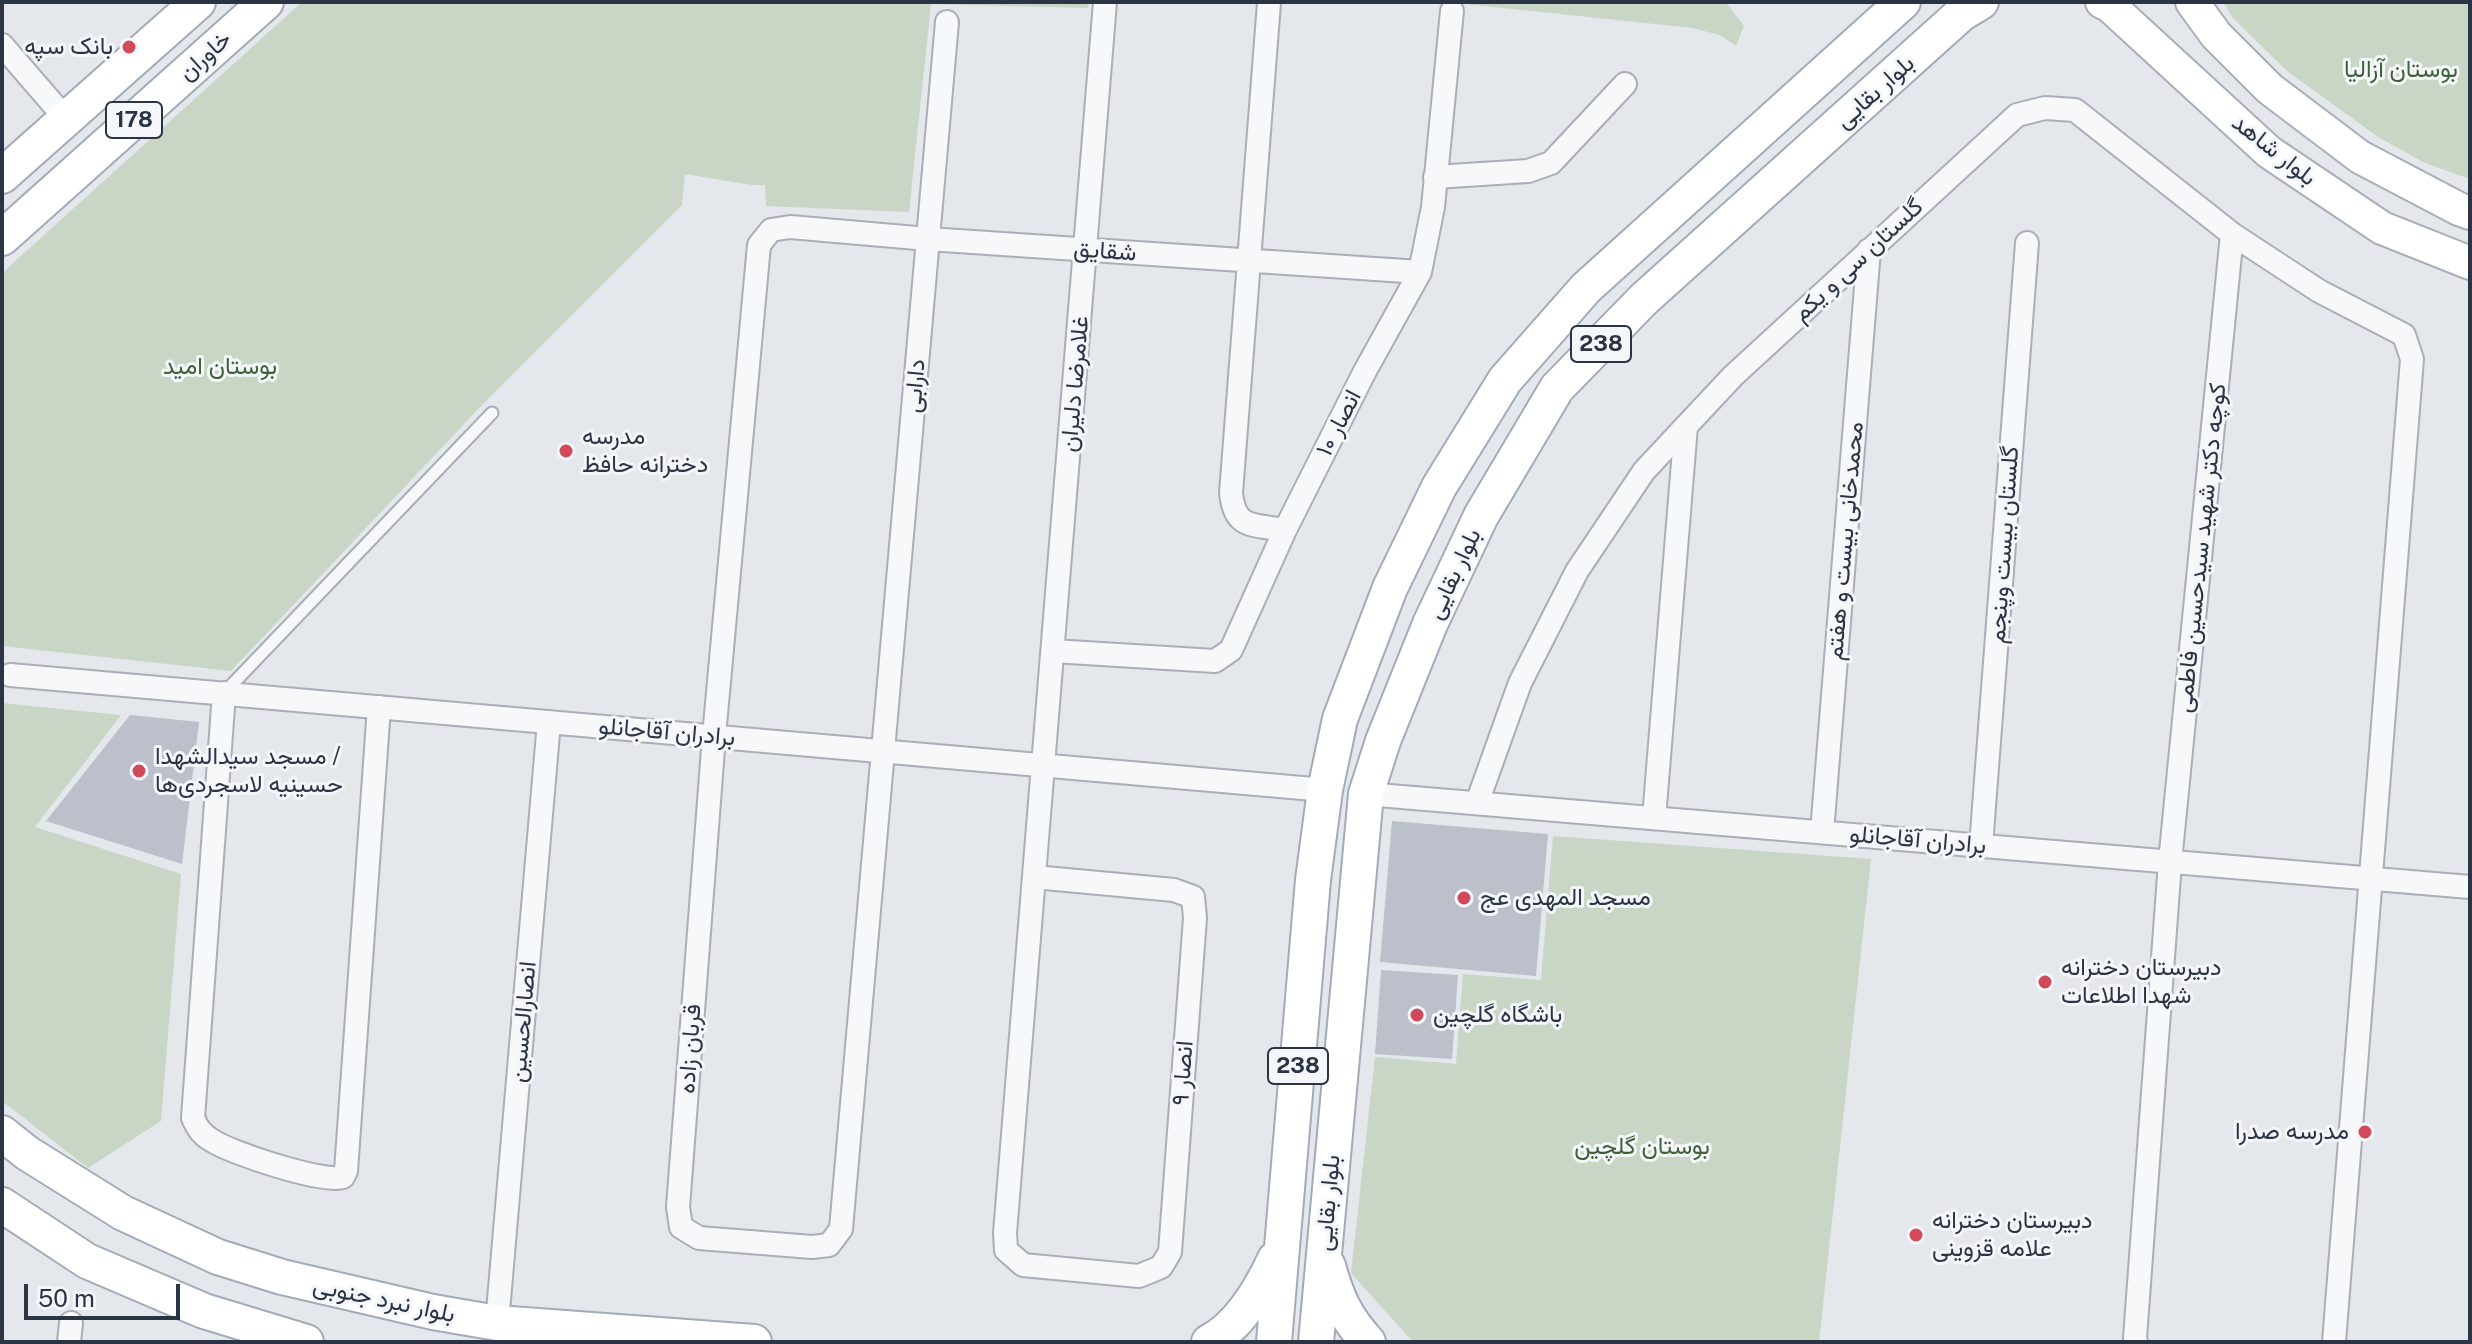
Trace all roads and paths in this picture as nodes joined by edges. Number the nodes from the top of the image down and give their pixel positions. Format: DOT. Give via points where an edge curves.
graph roads {
  1 [pos="198,2"];
  2 [pos="266,2"];
  3 [pos="1105,2"];
  4 [pos="1981,2"];
  5 [pos="2102,2"];
  6 [pos="2192,2"];
  7 [pos="1269,3"];
  8 [pos="1902,3"];
  9 [pos="1452,11"];
  10 [pos="947,22"];
  11 [pos="2,45"];
  12 [pos="1625,84"];
  13 [pos="66,119"];
  14 [pos="2,176"];
  15 [pos="1435,177"];
  16 [pos="2470,213"];
  17 [pos="2232,234"];
  18 [pos="2,238"];
  19 [pos="928,239"];
  20 [pos="2027,243"];
  21 [pos="1086,250"];
  22 [pos="1869,250"];
  23 [pos="1249,261"];
  24 [pos="2470,263"];
  25 [pos="1420,272"];
  26 [pos="492,413"];
  27 [pos="1686,426"];
  28 [pos="1285,530"];
  29 [pos="1053,651"];
  30 [pos="10,675"];
  31 [pos="224,693"];
  32 [pos="379,707"];
  33 [pos="549,722"];
  34 [pos="714,736"];
  35 [pos="882,751"];
  36 [pos="1043,765"];
  37 [pos="1325,790"];
  38 [pos="1366,794"];
  39 [pos="1477,803"];
  40 [pos="1654,818"];
  41 [pos="1822,832"];
  42 [pos="1981,846"];
  43 [pos="2170,862"];
  44 [pos="1034,877"];
  45 [pos="2373,879"];
  46 [pos="2470,887"];
  47 [pos="2,1133"];
  48 [pos="2,1205"];
  49 [pos="1283,1244"];
  50 [pos="812,1247"];
  51 [pos="1324,1252"];
  52 [pos="1023,1265"];
  53 [pos="497,1323"];
  54 [pos="306,1342"];
  55 [pos="754,1342"];
  56 [pos="1209,1342"];
  57 [pos="1274,1342"];
  58 [pos="1316,1342"];
  59 [pos="1368,1342"];
  60 [pos="2136,1342"];
  61 [pos="2334,1342"];
  1 -- 13 [label="main road, خاوران / 178"];
  2 -- 18 [label="main road, خاوران / 178"];
  3 -- 21 [label="street, غلامرضا دلیران"];
  4 -- 38 [label="main road, بلوار بقایی / 238" via="1961,14 1656,289 1557,388 1481,516 1430,624"];
  5 -- 24 [label="main road, بلوار شاهد" via="2269,152 2382,228"];
  6 -- 16 [label="main road, بلوار شاهد" via="2216,35 2270,89 2360,157"];
  7 -- 23 [label="street"];
  8 -- 37 [label="main road, بلوار بقایی / 238" via="1586,288 1505,380 1439,487 1390,588 1340,719"];
  9 -- 15 [label="street, انصار ۱۰"];
  10 -- 19 [label="street, دارابی"];
  11 -- 13 [label="street"];
  12 -- 15 [label="street" via="1551,163 1528,171"];
  13 -- 14 [label="main road, خاوران / 178"];
  15 -- 25 [label="street, انصار ۱۰"];
  17 -- 22 [label="street, گلستان سی و یکم" via="2075,110 2045,108 2017,115"];
  17 -- 43 [label="street, کوچه دکتر شهید سیدحسین فاطمی"];
  17 -- 45 [label="street, گلستان سی و یکم" via="2319,291 2404,335 2412,359"];
  19 -- 21 [label="street, شقایق"];
  19 -- 34 [label="street, شقایق" via="790,227 771,230 759,245"];
  19 -- 35 [label="street, دارابی"];
  20 -- 42 [label="street, گلستان بیست وپنجم"];
  21 -- 23 [label="street, شقایق"];
  21 -- 29 [label="street, غلامرضا دلیران"];
  22 -- 27 [label="street, گلستان سی و یکم"];
  22 -- 41 [label="street, محمدخانی بیست و هفتم"];
  23 -- 25 [label="street, شقایق"];
  23 -- 28 [label="street" via="1233,511 1242,522"];
  25 -- 28 [label="street, انصار ۱۰"];
  26 -- 31 [label="lane"];
  27 -- 39 [label="street, گلستان سی و یکم" via="1644,471 1577,571 1520,683"];
  27 -- 40 [label="street"];
  28 -- 29 [label="street, انصار ۱۰" via="1231,650 1215,661"];
  29 -- 36 [label="street, غلامرضا دلیران"];
  30 -- 31 [label="street, برادران آقاجانلو"];
  31 -- 32 [label="street, برادران آقاجانلو"];
  31 -- 32 [label="street" via="193,1118 199,1132 216,1144 335,1180 346,1171"];
  32 -- 33 [label="street, برادران آقاجانلو"];
  33 -- 34 [label="street, برادران آقاجانلو"];
  33 -- 53 [label="street, انصارالحسین"];
  34 -- 35 [label="street, برادران آقاجانلو"];
  34 -- 50 [label="street, قربان زاده" via="678,1207 681,1227 699,1238"];
  35 -- 36 [label="street, برادران آقاجانلو"];
  35 -- 50 [label="street, دارابی" via="841,1229 829,1245"];
  36 -- 37 [label="street, برادران آقاجانلو"];
  36 -- 44 [label="street, غلامرضا دلیران"];
  37 -- 38 [label="main road"];
  37 -- 49 [label="main road, بلوار بقایی / 238"];
  38 -- 39 [label="street, برادران آقاجانلو"];
  38 -- 51 [label="main road, بلوار بقایی / 238"];
  39 -- 40 [label="street, برادران آقاجانلو"];
  40 -- 41 [label="street, برادران آقاجانلو"];
  41 -- 42 [label="street, برادران آقاجانلو"];
  42 -- 43 [label="street, برادران آقاجانلو"];
  43 -- 45 [label="street, برادران آقاجانلو"];
  43 -- 60 [label="street, کوچه دکتر شهید سیدحسین فاطمی"];
  44 -- 52 [label="street, غلامرضا دلیران" via="1005,1233 1006,1250"];
  44 -- 52 [label="street, انصار ۹" via="1174,890 1193,897 1195,918 1170,1252 1161,1267 1139,1276"];
  45 -- 46 [label="street, برادران آقاجانلو"];
  45 -- 61 [label="street"];
  47 -- 53 [label="main road, بلوار نبرد جنوبی" via="123,1213 218,1257 343,1293"];
  48 -- 54 [label="main road" via="87,1261 204,1311"];
  49 -- 56 [label="main road" via="1248,1305"];
  49 -- 57 [label="main road, بلوار بقایی / 238"];
  51 -- 58 [label="main road, بلوار بقایی / 238"];
  51 -- 59 [label="main road" via="1339,1303"];
  53 -- 55 [label="main road, بلوار نبرد جنوبی"];
}
